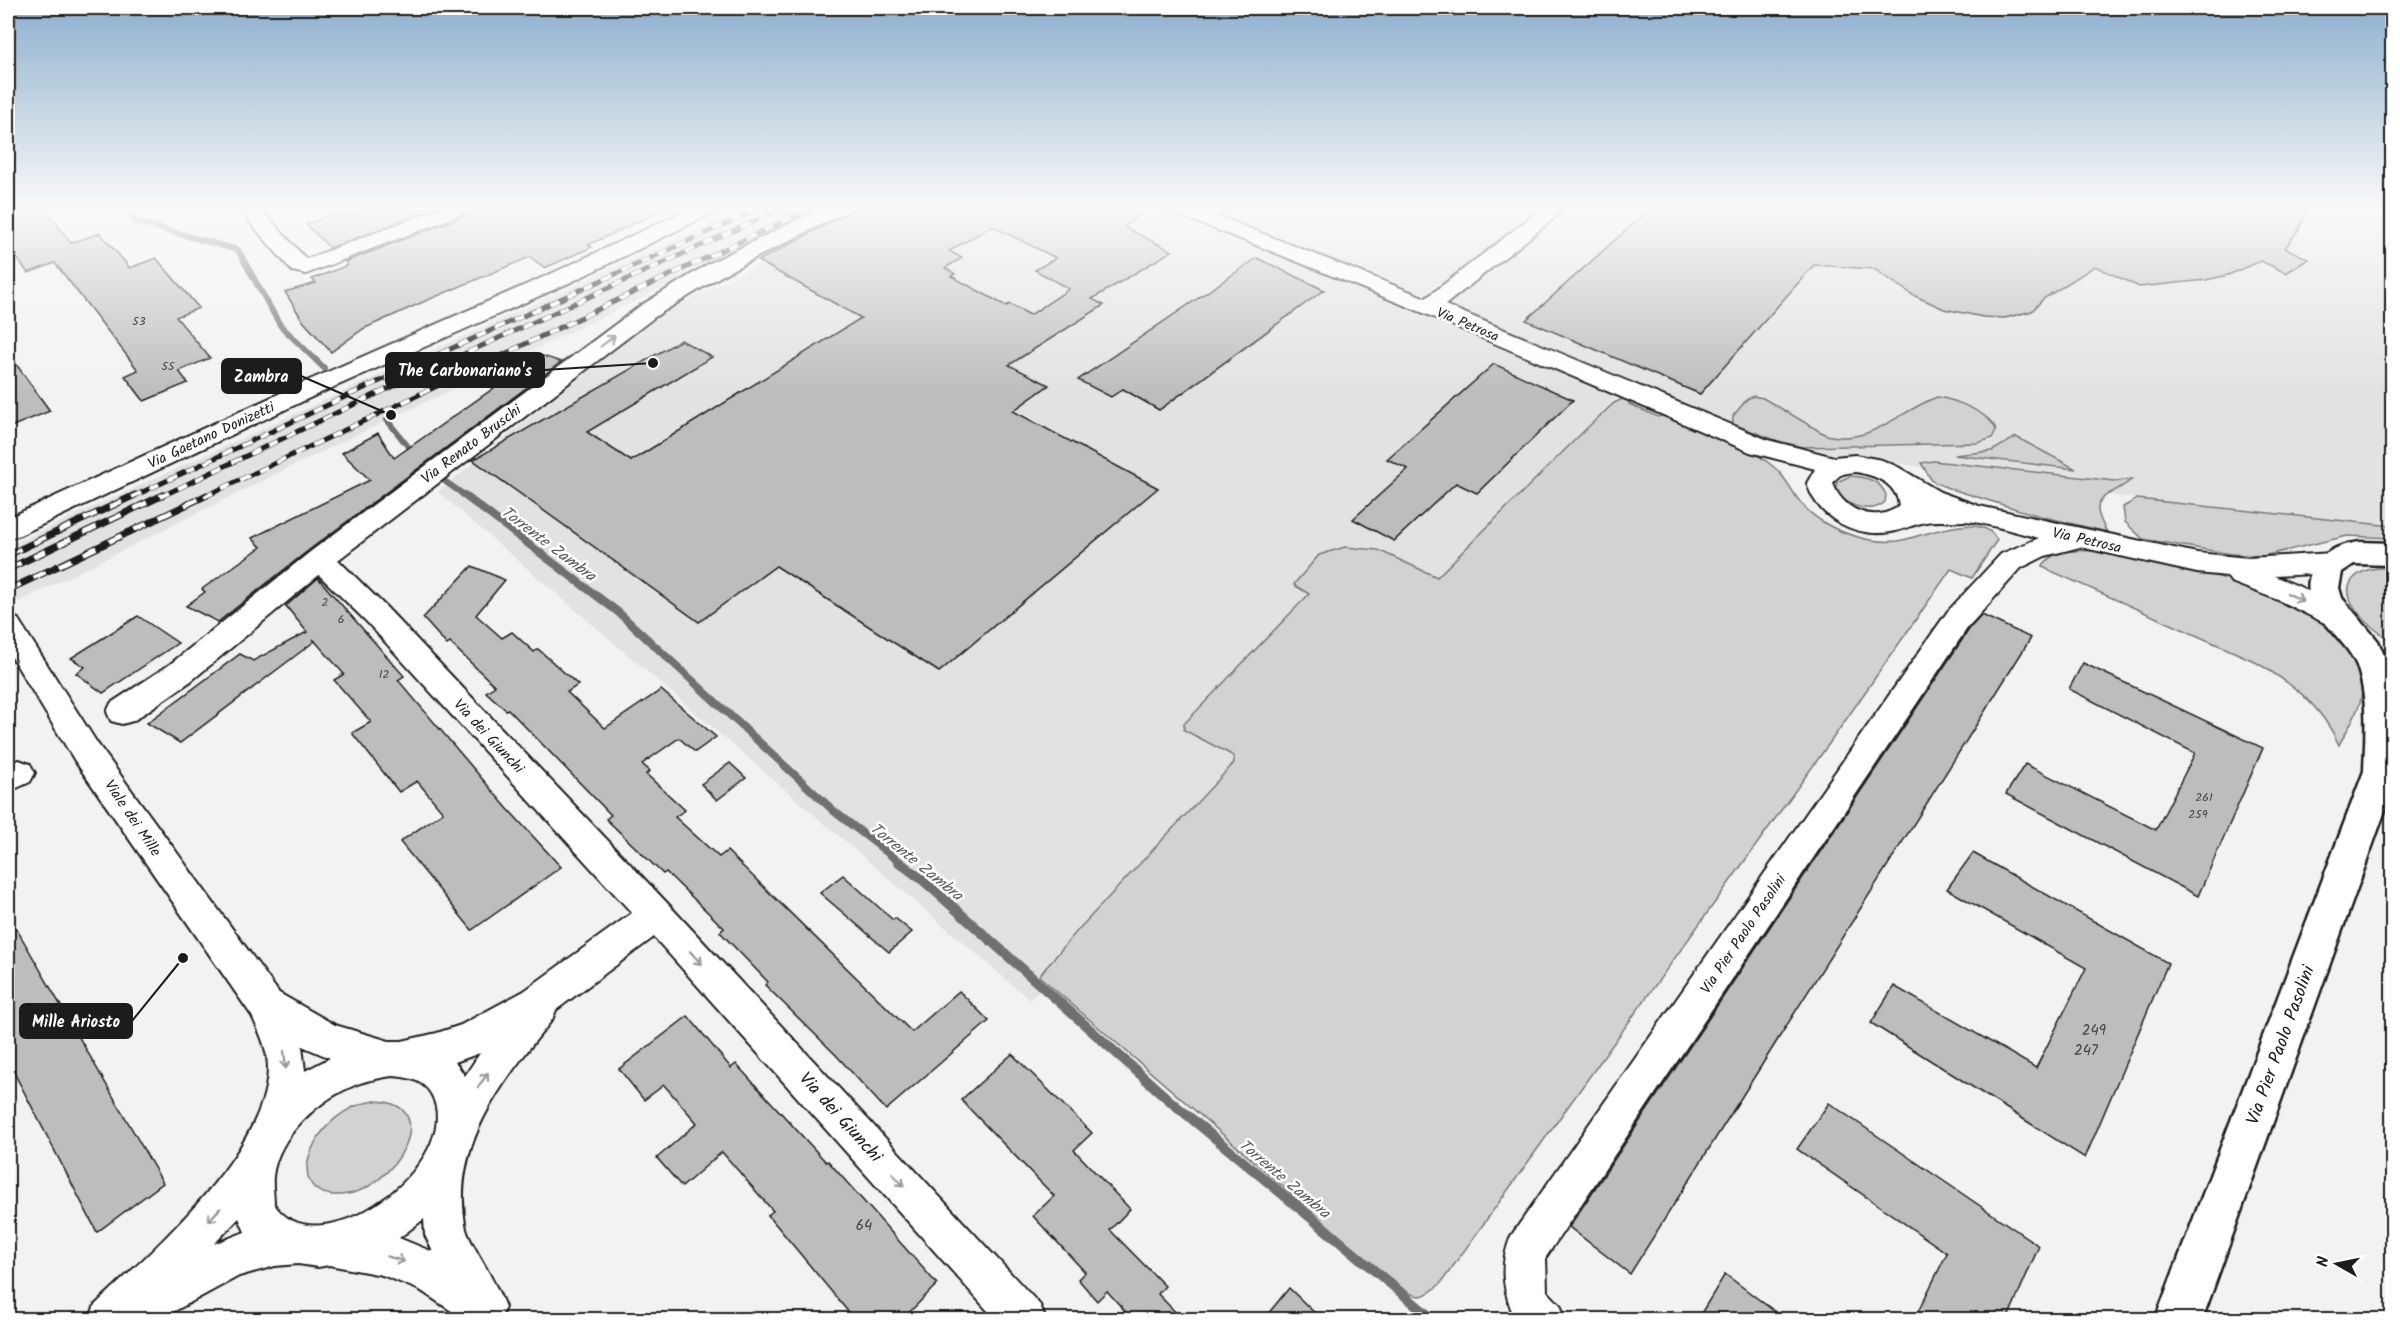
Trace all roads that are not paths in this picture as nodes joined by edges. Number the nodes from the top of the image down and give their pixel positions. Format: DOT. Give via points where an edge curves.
graph roads {
  1 [pos="580,269"];
  2 [pos="717,269"];
  3 [pos="1335,269"];
  4 [pos="1478,269"];
  5 [pos="1429,307"];
  6 [pos="1759,446"];
  7 [pos="1834,466"];
  8 [pos="1904,483"];
  9 [pos="1821,490"];
  10 [pos="1974,514"];
  11 [pos="1899,520"];
  12 [pos="2006,522"];
  13 [pos="8,529"];
  14 [pos="2078,538"];
  15 [pos="2392,554"];
  16 [pos="320,558"];
  17 [pos="2011,561"];
  18 [pos="2333,563"];
  19 [pos="2200,564"];
  20 [pos="2344,624"];
  21 [pos="8,627"];
  22 [pos="2392,657"];
  23 [pos="122,712"];
  24 [pos="2387,763"];
  25 [pos="656,915"];
  26 [pos="549,997"];
  27 [pos="266,1005"];
  28 [pos="396,1058"];
  29 [pos="450,1147"];
  30 [pos="262,1148"];
  31 [pos="307,1245"];
  32 [pos="489,1313"];
  33 [pos="110,1320"];
  34 [pos="116,1320"];
  35 [pos="1026,1320"];
  36 [pos="1545,1320"];
  37 [pos="2178,1320"];
  1 -- 13 [label="street, Via Gaetano Donizetti"];
  16 -- 2 [label="street, Via Renato Bruschi, one-way" via="687,284"];
  3 -- 5 [label="street, Via Petrosa"];
  4 -- 5 [label="street"];
  5 -- 6 [label="street, Via Petrosa"];
  6 -- 7 [label="street, Via Petrosa"];
  6 -- 9 [label="street, Via Petrosa"];
  7 -- 8 [label="street, Via Petrosa" via="1869,465"];
  7 -- 9 [label="street" via="1820,479"];
  8 -- 10 [label="street, Via Petrosa"];
  8 -- 11 [label="street" via="1914,503 1908,515"];
  9 -- 11 [label="street, Via Petrosa" via="1833,506 1856,519 1878,523"];
  10 -- 11 [label="street, Via Petrosa" via="1922,513"];
  10 -- 12 [label="street, Via Petrosa"];
  12 -- 14 [label="street, Via Petrosa"];
  12 -- 17 [label="street" via="2012,536"];
  14 -- 17 [label="street, Via Pier Paolo Pasolini" via="2037,548"];
  14 -- 19 [label="street, Via Petrosa"];
  15 -- 18 [label="main road" via="2362,553"];
  16 -- 23 [label="street, Via Renato Bruschi" via="180,673"];
  16 -- 25 [label="street, Via dei Giunchi"];
  17 -- 36 [label="street, Via Pier Paolo Pasolini" via="1958,619 1526,1251 1523,1279 1532,1309"];
  18 -- 19 [label="street, Via Petrosa" via="2248,568"];
  18 -- 20 [label="main road, Via Pier Paolo Pasolini" via="2325,574 2324,587 2329,603"];
  19 -- 20 [label="street, Via Petrosa, one-way" via="2288,593"];
  20 -- 22 [label="main road, Via Pier Paolo Pasolini"];
  20 -- 24 [label="main road, Via Pier Paolo Pasolini" via="2366,651 2383,701"];
  21 -- 27 [label="street, Viale dei Mille" via="86,752"];
  24 -- 37 [label="main road, Via Pier Paolo Pasolini"];
  25 -- 26 [label="street"];
  25 -- 35 [label="street, Via dei Giunchi, one-way"];
  26 -- 28 [label="street" via="482,1032 425,1054"];
  29 -- 26 [label="street, one-way" via="471,1098"];
  27 -- 28 [label="street, Viale dei Mille" via="320,1036 358,1051"];
  27 -- 30 [label="street, Viale dei Mille, one-way" via="287,1067 278,1112"];
  28 -- 29 [label="street" via="432,1067 449,1083 457,1105"];
  28 -- 30 [label="street" via="370,1060 347,1068 310,1090 278,1121"];
  29 -- 31 [label="street" via="424,1191 396,1217 363,1236"];
  29 -- 32 [label="street" via="443,1195 446,1236"];
  30 -- 31 [label="street" via="253,1178 255,1208 271,1231"];
  30 -- 33 [label="street, one-way" via="225,1203"];
  31 -- 32 [label="street, one-way" via="367,1252 406,1262 465,1293"];
  31 -- 34 [label="street" via="263,1248 227,1260"];
}
